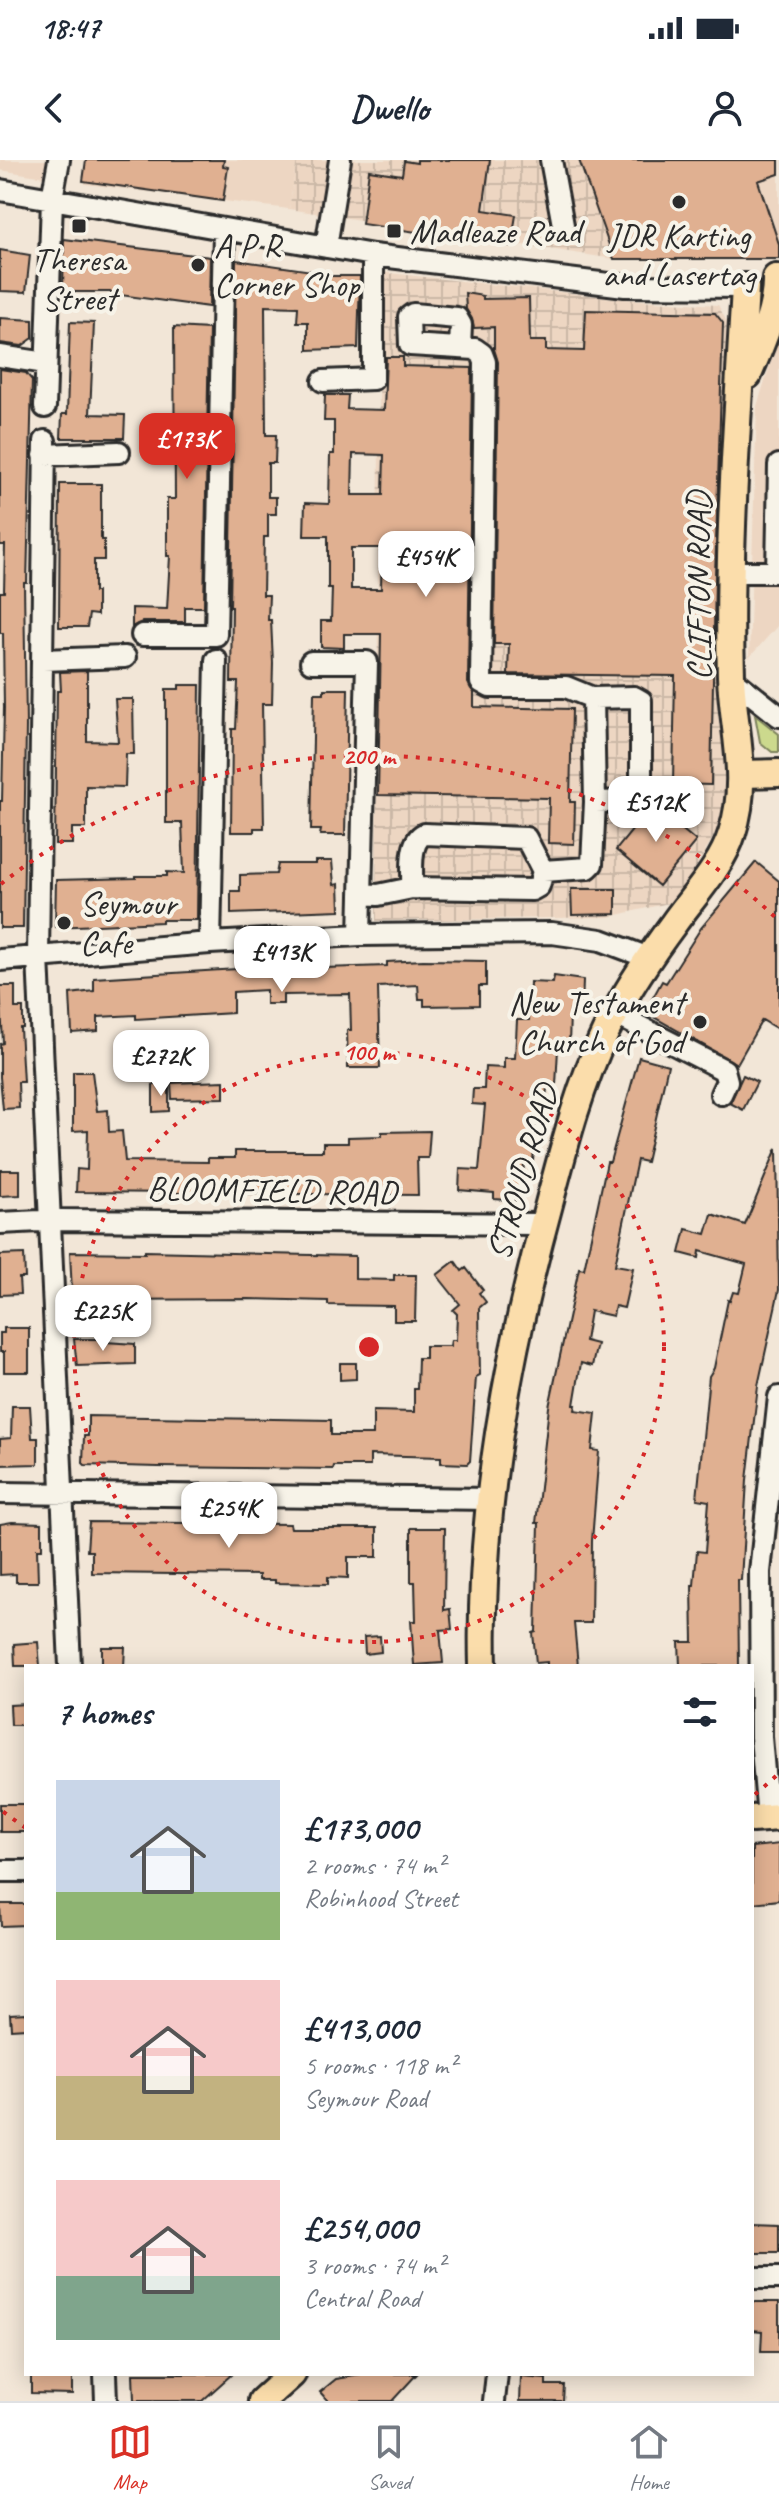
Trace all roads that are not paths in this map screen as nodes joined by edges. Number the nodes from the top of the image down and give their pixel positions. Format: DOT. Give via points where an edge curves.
graph roads {
  1 [pos="59,160"];
  2 [pos="340,160"];
  3 [pos="551,160"];
  4 [pos="0,190"];
  5 [pos="52,199"];
  6 [pos="563,225"];
  7 [pos="224,229"];
  8 [pos="326,247"];
  9 [pos="373,255"];
  10 [pos="778,284"];
  11 [pos="745,287"];
  12 [pos="460,348"];
  13 [pos="0,356"];
  14 [pos="46,363"];
  15 [pos="323,381"];
  16 [pos="739,397"];
  17 [pos="45,407"];
  18 [pos="119,452"];
  19 [pos="779,465"];
  20 [pos="733,572"];
  21 [pos="778,572"];
  22 [pos="142,635"];
  23 [pos="125,657"];
  24 [pos="43,660"];
  25 [pos="216,660"];
  26 [pos="311,662"];
  27 [pos="731,678"];
  28 [pos="593,698"];
  29 [pos="779,716"];
  30 [pos="779,773"];
  31 [pos="742,774"];
  32 [pos="595,802"];
  33 [pos="543,871"];
  34 [pos="412,888"];
  35 [pos="362,894"];
  36 [pos="360,935"];
  37 [pos="210,943"];
  38 [pos="38,957"];
  39 [pos="649,958"];
  40 [pos="0,960"];
  41 [pos="615,1014"];
  42 [pos="721,1094"];
  43 [pos="49,1221"];
  44 [pos="0,1223"];
  45 [pos="543,1224"];
  46 [pos="779,1397"];
  47 [pos="63,1492"];
  48 [pos="0,1493"];
  49 [pos="492,1499"];
  50 [pos="769,1571"];
  51 [pos="70,1664"];
  52 [pos="483,1664"];
  53 [pos="766,1818"];
  54 [pos="0,1871"];
  55 [pos="24,1871"];
  56 [pos="754,2278"];
  57 [pos="779,2278"];
  58 [pos="105,2376"];
  59 [pos="290,2376"];
  60 [pos="497,2376"];
  61 [pos="106,2401"];
  62 [pos="262,2401"];
  63 [pos="494,2401"];
  1 -- 5 [label="street"];
  2 -- 8 [label="street"];
  3 -- 6 [label="street"];
  4 -- 5 [label="street"];
  5 -- 7 [label="street"];
  5 -- 14 [label="street"];
  7 -- 8 [label="street"];
  7 -- 22 [label="street" via="216,635"];
  8 -- 9 [label="street"];
  9 -- 11 [label="street" via="625,286"];
  9 -- 15 [label="street" via="373,379"];
  10 -- 11 [label="main road"];
  10 -- 16 [label="main road, CLIFTON ROAD"];
  11 -- 16 [label="main road, CLIFTON ROAD"];
  12 -- 28 [label="street" via="475,349 485,362 481,682 490,687 566,687"];
  13 -- 14 [label="street"];
  14 -- 17 [label="street"];
  16 -- 20 [label="main road, CLIFTON ROAD"];
  18 -- 24 [label="street" via="45,448"];
  19 -- 21 [label="street"];
  20 -- 21 [label="street"];
  20 -- 27 [label="main road, CLIFTON ROAD"];
  23 -- 24 [label="street"];
  24 -- 38 [label="street"];
  25 -- 37 [label="street"];
  26 -- 35 [label="street" via="367,662"];
  27 -- 29 [label="street"];
  27 -- 31 [label="main road, CLIFTON ROAD"];
  28 -- 32 [label="street"];
  28 -- 32 [label="street" via="634,697 643,709 639,796 635,801"];
  30 -- 31 [label="main road"];
  31 -- 39 [label="main road, STROUD ROAD" via="737,815 723,853"];
  32 -- 33 [label="street" via="592,864"];
  33 -- 34 [label="street" via="539,886 532,890"];
  33 -- 34 [label="street" via="526,838 424,834 414,843"];
  34 -- 35 [label="street"];
  35 -- 36 [label="street"];
  36 -- 37 [label="street"];
  36 -- 39 [label="street" via="552,933 601,940"];
  37 -- 38 [label="street"];
  38 -- 40 [label="street"];
  38 -- 43 [label="street"];
  39 -- 41 [label="main road, STROUD ROAD"];
  41 -- 42 [label="street" via="724,1070 727,1081"];
  41 -- 45 [label="main road, STROUD ROAD" via="583,1089"];
  43 -- 44 [label="street, BLOOMFIELD ROAD"];
  43 -- 45 [label="street, BLOOMFIELD ROAD"];
  43 -- 47 [label="street"];
  45 -- 49 [label="main road, STROUD ROAD" via="508,1374"];
  46 -- 50 [label="street"];
  47 -- 48 [label="street"];
  47 -- 49 [label="street"];
  47 -- 51 [label="street"];
  49 -- 52 [label="main road, STROUD ROAD" via="483,1567"];
  50 -- 53 [label="street" via="761,1737"];
  54 -- 55 [label="street"];
  56 -- 57 [label="street"];
  58 -- 61 [label="street"];
  59 -- 62 [label="main road"];
  60 -- 63 [label="street"];
}
